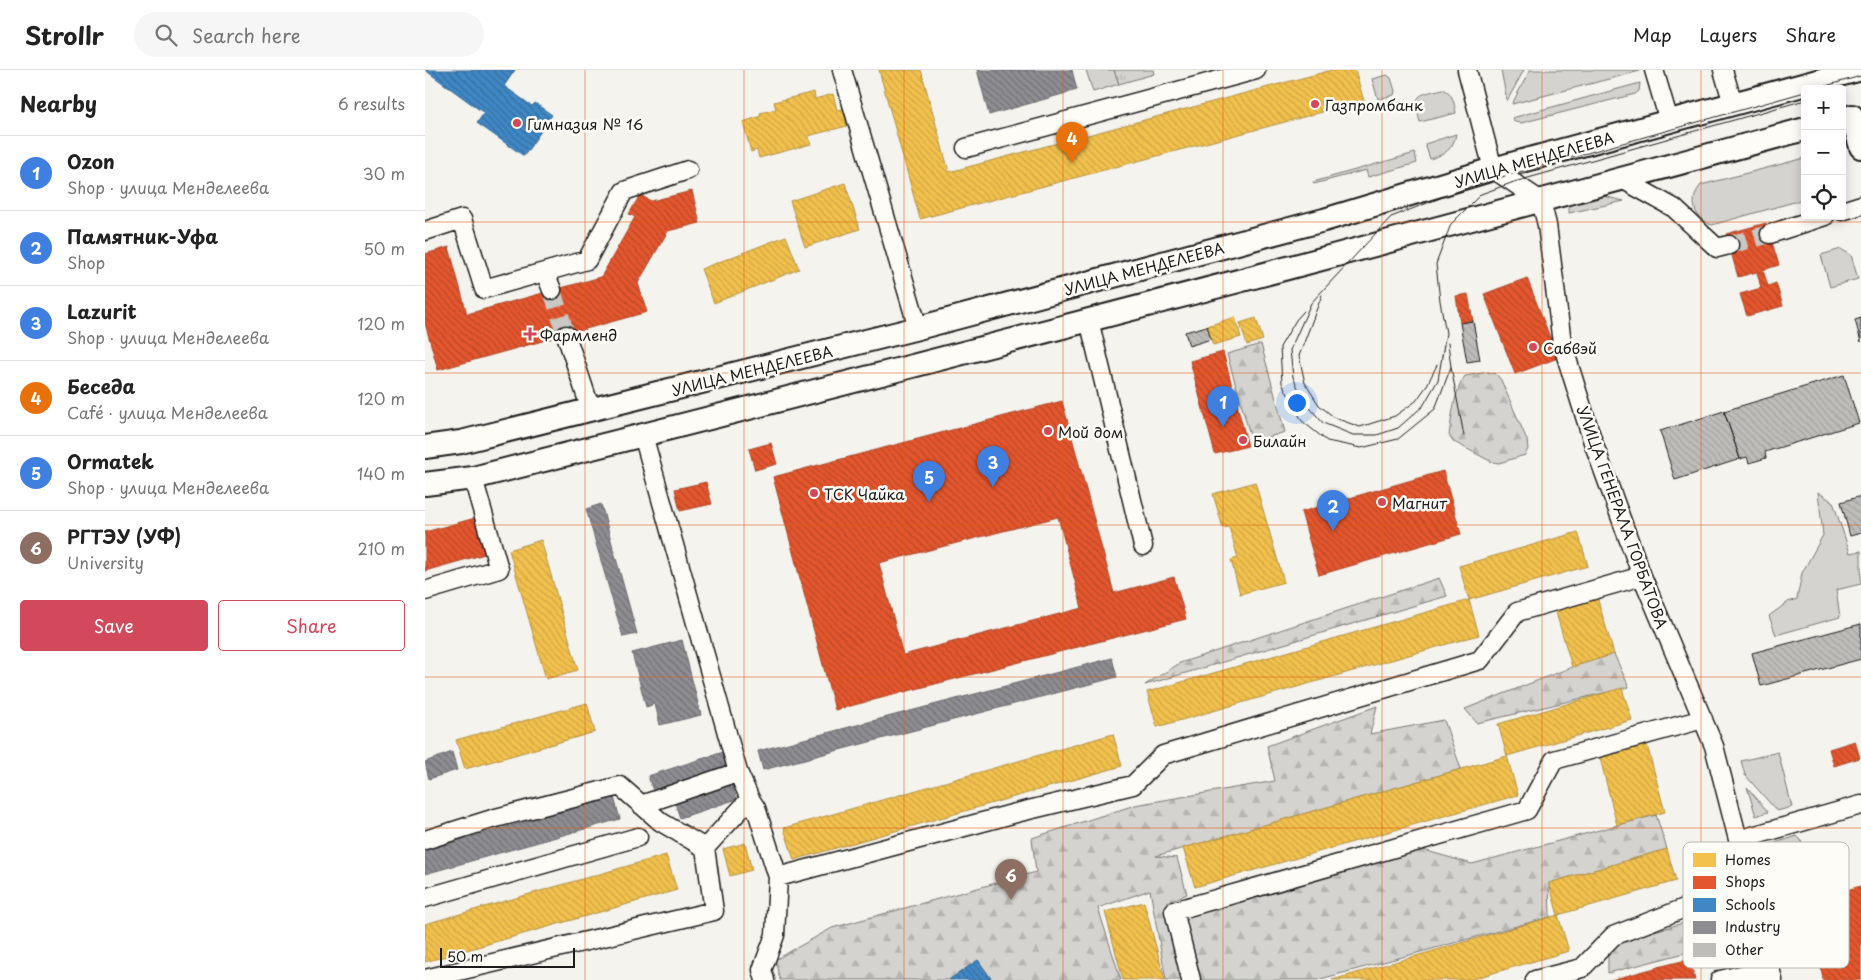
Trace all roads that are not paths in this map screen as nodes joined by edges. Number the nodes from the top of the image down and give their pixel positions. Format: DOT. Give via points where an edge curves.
graph roads {
  1 [pos="842,70"];
  2 [pos="1255,70"];
  3 [pos="1467,70"];
  4 [pos="1653,70"];
  5 [pos="1723,70"];
  6 [pos="1858,70"];
  7 [pos="1733,104"];
  8 [pos="1852,116"];
  9 [pos="1669,121"];
  10 [pos="1801,130"];
  11 [pos="1861,147"];
  12 [pos="966,148"];
  13 [pos="1493,169"];
  14 [pos="688,170"];
  15 [pos="1622,179"];
  16 [pos="1541,201"];
  17 [pos="1861,204"];
  18 [pos="1846,210"];
  19 [pos="1813,220"];
  20 [pos="425,231"];
  21 [pos="1770,234"];
  22 [pos="1729,246"];
  23 [pos="545,272"];
  24 [pos="552,290"];
  25 [pos="1089,320"];
  26 [pos="917,328"];
  27 [pos="565,335"];
  28 [pos="591,410"];
  29 [pos="643,435"];
  30 [pos="425,447"];
  31 [pos="473,478"];
  32 [pos="425,484"];
  33 [pos="1143,546"];
  34 [pos="1642,576"];
  35 [pos="425,592"];
  36 [pos="1703,719"];
  37 [pos="738,772"];
  38 [pos="750,799"];
  39 [pos="641,805"];
  40 [pos="1861,805"];
  41 [pos="638,837"];
  42 [pos="425,840"];
  43 [pos="1738,840"];
  44 [pos="705,848"];
  45 [pos="778,877"];
  46 [pos="425,898"];
  47 [pos="1683,909"];
  48 [pos="1584,974"];
  49 [pos="1772,974"];
  50 [pos="425,979"];
  51 [pos="765,980"];
  52 [pos="1191,980"];
  53 [pos="1535,980"];
  54 [pos="1720,980"];
  1 -- 26 [label="street"];
  2 -- 12 [label="street"];
  3 -- 13 [label="street"];
  4 -- 9 [label="street"];
  5 -- 7 [label="street"];
  6 -- 7 [label="main road, УЛИЦА МЕНДЕЛЕЕВА"];
  7 -- 9 [label="main road, УЛИЦА МЕНДЕЛЕЕВА"];
  8 -- 11 [label="main road"];
  9 -- 13 [label="main road, УЛИЦА МЕНДЕЛЕЕВА"];
  10 -- 15 [label="main road"];
  13 -- 16 [label="street"];
  13 -- 26 [label="main road, УЛИЦА МЕНДЕЛЕЕВА" via="1324,220"];
  14 -- 23 [label="street" via="623,191 587,260"];
  15 -- 16 [label="main road"];
  15 -- 22 [label="street" via="1674,208 1717,248"];
  16 -- 25 [label="main road"];
  16 -- 34 [label="street, УЛИЦА ГЕНЕРАЛА ГОРБАТОВА" via="1562,344 1593,442"];
  17 -- 18 [label="street"];
  19 -- 21 [label="street"];
  20 -- 23 [label="street" via="462,219 484,288"];
  23 -- 24 [label="street"];
  25 -- 29 [label="main road"];
  25 -- 33 [label="street"];
  26 -- 28 [label="main road, УЛИЦА МЕНДЕЛЕЕВА"];
  27 -- 28 [label="street"];
  28 -- 30 [label="main road, УЛИЦА МЕНДЕЛЕЕВА" via="461,442"];
  29 -- 31 [label="main road"];
  29 -- 37 [label="street"];
  31 -- 32 [label="main road"];
  31 -- 35 [label="street" via="499,569"];
  34 -- 36 [label="street, УЛИЦА ГЕНЕРАЛА ГОРБАТОВА"];
  34 -- 45 [label="street" via="1517,612 1479,660 1163,755 1133,785"];
  36 -- 43 [label="street, УЛИЦА ГЕНЕРАЛА ГОРБАТОВА" via="1714,746"];
  36 -- 52 [label="street" via="1554,760 1527,810 1173,911"];
  37 -- 38 [label="street"];
  37 -- 39 [label="street"];
  38 -- 44 [label="street"];
  38 -- 45 [label="street" via="756,808"];
  39 -- 42 [label="street" via="620,786"];
  39 -- 44 [label="street" via="661,822"];
  40 -- 43 [label="street"];
  41 -- 46 [label="street"];
  44 -- 50 [label="street" via="714,910"];
  45 -- 51 [label="street" via="775,935 762,970"];
  47 -- 48 [label="street" via="1613,936"];
  48 -- 53 [label="street"];
  49 -- 54 [label="street"];
}
